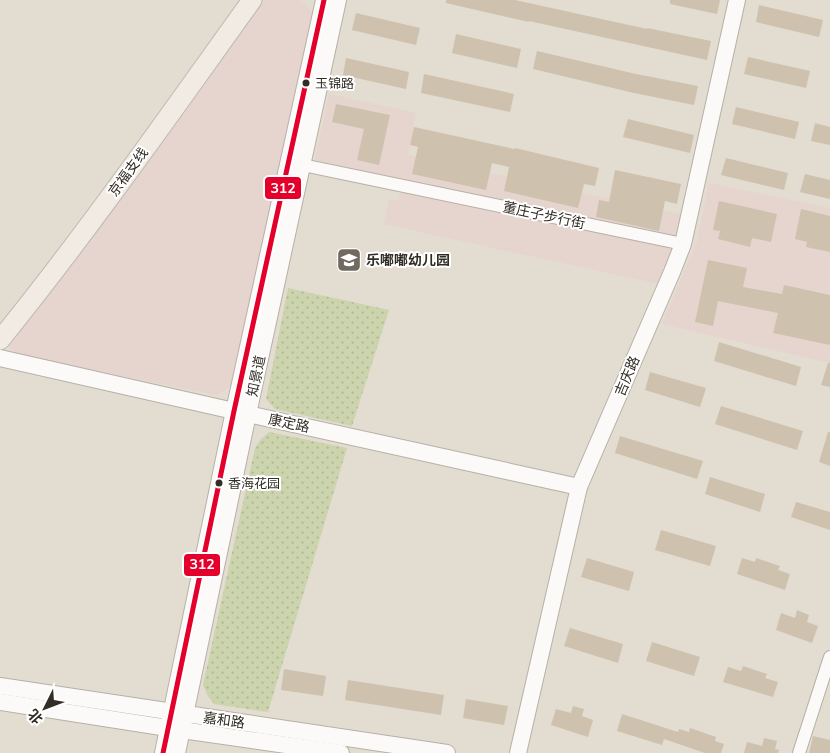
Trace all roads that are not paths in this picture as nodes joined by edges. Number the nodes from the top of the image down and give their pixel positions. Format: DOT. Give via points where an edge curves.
graph roads {
  1 [pos="238,0"];
  2 [pos="252,0"];
  3 [pos="324,0"];
  4 [pos="338,0"];
  5 [pos="737,0"];
  6 [pos="296,164"];
  7 [pos="683,244"];
  8 [pos="0,322"];
  9 [pos="0,340"];
  10 [pos="0,358"];
  11 [pos="241,413"];
  12 [pos="579,487"];
  13 [pos="830,657"];
  14 [pos="0,686"];
  15 [pos="0,702"];
  16 [pos="178,713"];
  17 [pos="175,729"];
  18 [pos="163,753"];
  19 [pos="177,753"];
  20 [pos="341,753"];
  21 [pos="447,753"];
  22 [pos="518,753"];
  23 [pos="799,753"];
  1 -- 8 [label="main road, 京福支线"];
  2 -- 9 [label="main road, 京福支线" via="91,224"];
  3 -- 6 [label="main road, 知景道"];
  4 -- 6 [label="main road, 知景道"];
  5 -- 7 [label="main road, 吉庆路"];
  6 -- 7 [label="street, 董庄子步行街"];
  6 -- 11 [label="main road, 知景道"];
  7 -- 12 [label="main road, 吉庆路"];
  10 -- 11 [label="main road, 康定路"];
  11 -- 12 [label="main road, 康定路"];
  11 -- 16 [label="main road, 知景道"];
  12 -- 22 [label="main road, 吉庆路"];
  13 -- 23 [label="street"];
  14 -- 16 [label="main road, 嘉和路"];
  15 -- 17 [label="main road, 嘉和路"];
  16 -- 17 [label="main road, 知景道"];
  16 -- 21 [label="main road, 嘉和路"];
  17 -- 18 [label="main road, 知景道"];
  17 -- 19 [label="main road, 知景道"];
  17 -- 20 [label="main road, 嘉和路"];
}
